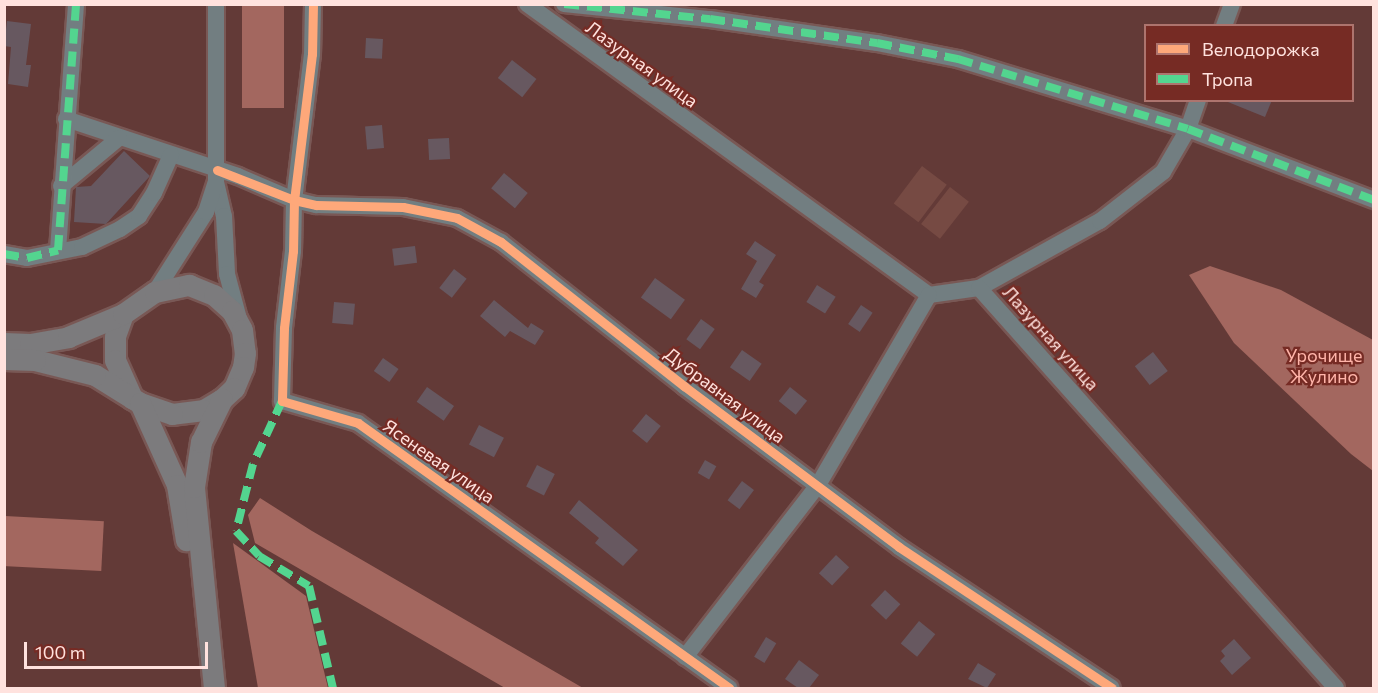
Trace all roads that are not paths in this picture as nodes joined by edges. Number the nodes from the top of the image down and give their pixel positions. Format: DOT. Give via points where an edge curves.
graph roads {
  1 [pos="76,4"];
  2 [pos="216,4"];
  3 [pos="314,4"];
  4 [pos="528,4"];
  5 [pos="564,4"];
  6 [pos="1232,4"];
  7 [pos="578,5"];
  8 [pos="1225,24"];
  9 [pos="1197,102"];
  10 [pos="66,119"];
  11 [pos="1188,129"];
  12 [pos="119,138"];
  13 [pos="171,155"];
  14 [pos="216,176"];
  15 [pos="61,186"];
  16 [pos="294,200"];
  17 [pos="1374,200"];
  18 [pos="58,250"];
  19 [pos="4,254"];
  20 [pos="979,288"];
  21 [pos="154,292"];
  22 [pos="929,295"];
  23 [pos="123,314"];
  24 [pos="242,330"];
  25 [pos="4,343"];
  26 [pos="4,359"];
  27 [pos="222,399"];
  28 [pos="136,400"];
  29 [pos="818,485"];
  30 [pos="685,657"];
  31 [pos="201,688"];
  32 [pos="214,688"];
  33 [pos="729,688"];
  34 [pos="1112,688"];
  35 [pos="1336,688"];
  1 -- 10 [label="street"];
  2 -- 14 [label="street"];
  3 -- 16 [label="street" via="312,54"];
  4 -- 22 [label="street, Лазурная улица"];
  5 -- 7 [label="street"];
  6 -- 8 [label="street"];
  7 -- 11 [label="street" via="722,21 946,57"];
  9 -- 11 [label="street"];
  10 -- 12 [label="street, Дубравная улица"];
  10 -- 15 [label="street"];
  11 -- 17 [label="street"];
  11 -- 20 [label="street" via="1164,172 1100,221"];
  12 -- 13 [label="street, Дубравная улица"];
  12 -- 15 [label="street"];
  13 -- 14 [label="street, Дубравная улица"];
  13 -- 18 [label="street" via="139,216 97,241"];
  14 -- 16 [label="street, Дубравная улица"];
  14 -- 21 [label="street" via="206,212"];
  14 -- 24 [label="street" via="224,216 227,274"];
  15 -- 18 [label="street"];
  16 -- 29 [label="street, Дубравная улица" via="316,205 403,207 457,218 492,237"];
  16 -- 30 [label="street, Ясеневая улица" via="282,401 358,423"];
  18 -- 19 [label="street" via="27,258"];
  20 -- 22 [label="street, Лазурная улица"];
  20 -- 35 [label="street, Лазурная улица"];
  21 -- 23 [label="main road"];
  21 -- 24 [label="main road" via="189,285 214,295 232,311"];
  22 -- 29 [label="street"];
  23 -- 25 [label="main road" via="68,337 30,344"];
  23 -- 28 [label="main road" via="115,336 115,360"];
  24 -- 27 [label="main road" via="243,367 234,388"];
  26 -- 28 [label="main road" via="35,360 95,375"];
  27 -- 28 [label="main road" via="204,410 172,414"];
  27 -- 32 [label="main road" via="201,442 194,487"];
  28 -- 31 [label="main road" via="177,485 190,566"];
  29 -- 30 [label="street"];
  29 -- 34 [label="street, Дубравная улица" via="908,554"];
  30 -- 33 [label="street, Ясеневая улица"];
}
